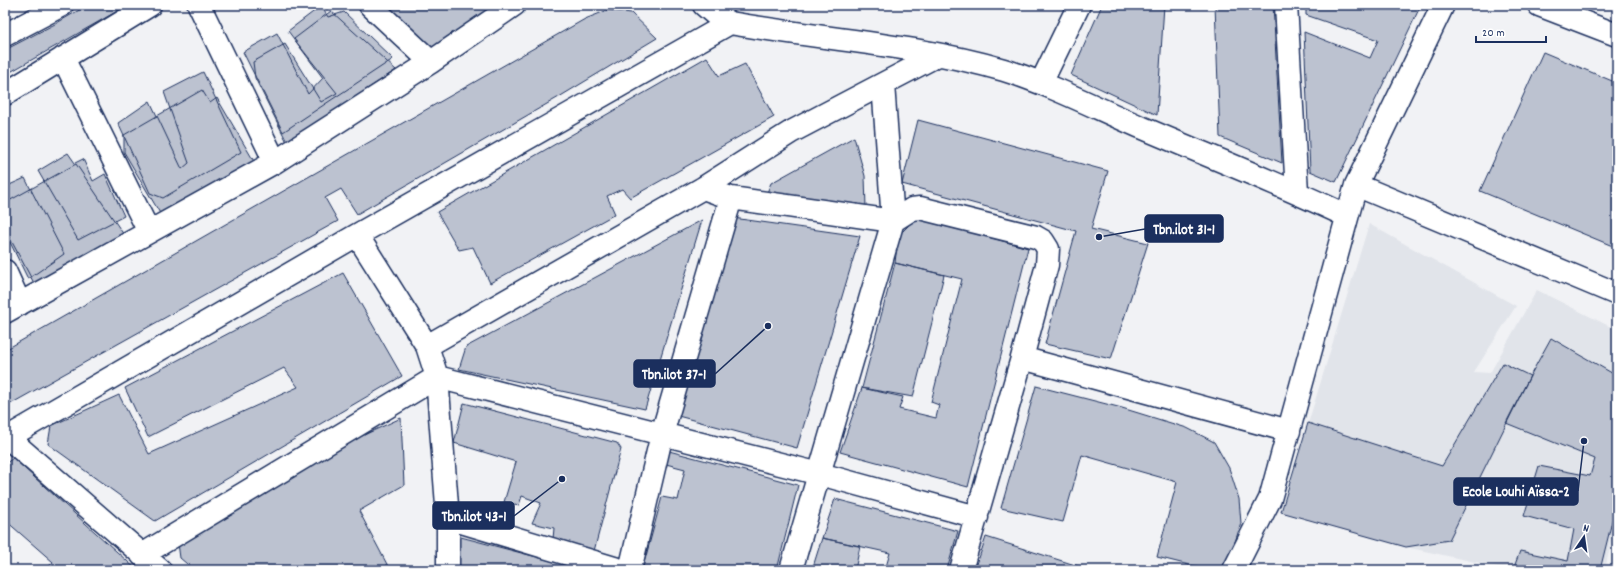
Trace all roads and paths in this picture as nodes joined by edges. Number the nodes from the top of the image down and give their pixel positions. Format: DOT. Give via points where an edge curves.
graph roads {
  1 [pos="62,5"];
  2 [pos="150,5"];
  3 [pos="199,5"];
  4 [pos="370,5"];
  5 [pos="514,5"];
  6 [pos="704,5"];
  7 [pos="1080,5"];
  8 [pos="1286,5"];
  9 [pos="1443,5"];
  10 [pos="1539,5"];
  11 [pos="730,23"];
  12 [pos="5,35"];
  13 [pos="1617,35"];
  14 [pos="938,55"];
  15 [pos="63,58"];
  16 [pos="431,62"];
  17 [pos="1041,83"];
  18 [pos="883,84"];
  19 [pos="5,94"];
  20 [pos="275,162"];
  21 [pos="1356,185"];
  22 [pos="703,188"];
  23 [pos="1297,192"];
  24 [pos="731,198"];
  25 [pos="1347,216"];
  26 [pos="892,221"];
  27 [pos="149,232"];
  28 [pos="357,235"];
  29 [pos="5,271"];
  30 [pos="1617,294"];
  31 [pos="12,308"];
  32 [pos="427,346"];
  33 [pos="1022,358"];
  34 [pos="437,377"];
  35 [pos="1289,431"];
  36 [pos="662,434"];
  37 [pos="6,438"];
  38 [pos="820,474"];
  39 [pos="977,517"];
  40 [pos="448,518"];
  41 [pos="142,554"];
  42 [pos="445,568"];
  43 [pos="160,570"];
  44 [pos="621,570"];
  45 [pos="630,570"];
  46 [pos="791,570"];
  47 [pos="961,570"];
  48 [pos="1234,570"];
  1 -- 12 [label="street"];
  2 -- 15 [label="street"];
  3 -- 20 [label="street"];
  4 -- 16 [label="street"];
  5 -- 16 [label="street"];
  6 -- 11 [label="street"];
  7 -- 17 [label="street"];
  8 -- 23 [label="street"];
  9 -- 21 [label="street"];
  10 -- 13 [label="street"];
  11 -- 14 [label="street"];
  11 -- 28 [label="street"];
  14 -- 17 [label="street" via="1002,70"];
  14 -- 18 [label="street"];
  15 -- 19 [label="street"];
  15 -- 27 [label="street"];
  16 -- 20 [label="street"];
  17 -- 23 [label="street"];
  18 -- 22 [label="street" via="791,132"];
  18 -- 26 [label="street"];
  20 -- 27 [label="street"];
  21 -- 25 [label="street"];
  21 -- 30 [label="street"];
  22 -- 24 [label="street"];
  22 -- 32 [label="street"];
  23 -- 25 [label="street"];
  24 -- 26 [label="street"];
  24 -- 36 [label="street"];
  25 -- 35 [label="street"];
  26 -- 33 [label="street" via="912,209 920,208 1036,237 1043,241 1048,248 1048,265"];
  26 -- 38 [label="street"];
  27 -- 31 [label="street"];
  28 -- 32 [label="street"];
  28 -- 37 [label="street"];
  29 -- 31 [label="street"];
  32 -- 34 [label="street"];
  33 -- 35 [label="street"];
  33 -- 39 [label="street"];
  34 -- 36 [label="street"];
  34 -- 40 [label="street"];
  34 -- 41 [label="street"];
  35 -- 48 [label="street" via="1270,499"];
  36 -- 38 [label="street"];
  36 -- 45 [label="street"];
  37 -- 41 [label="street"];
  38 -- 39 [label="street"];
  38 -- 46 [label="street"];
  39 -- 47 [label="street"];
  40 -- 42 [label="street"];
  40 -- 44 [label="street"];
  41 -- 43 [label="street"];
}
